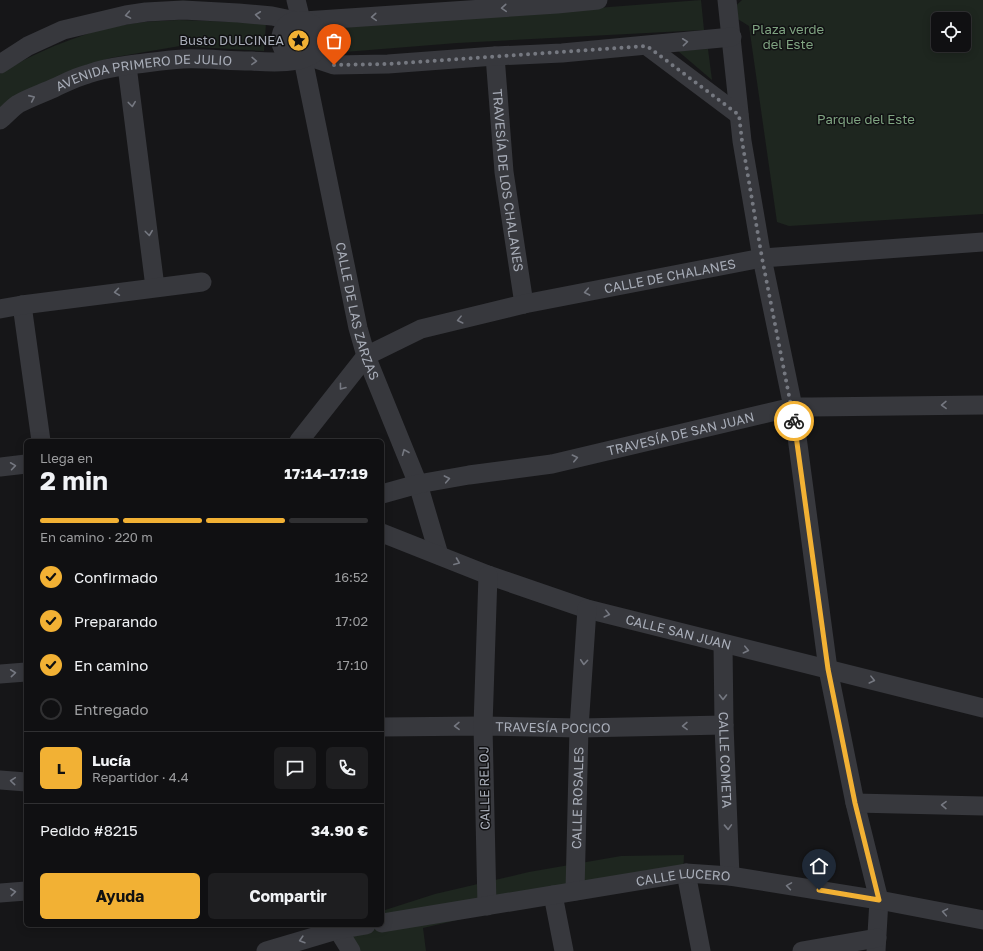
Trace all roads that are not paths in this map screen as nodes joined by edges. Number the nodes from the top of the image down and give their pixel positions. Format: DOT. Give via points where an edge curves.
graph roads {
  1 [pos="296,0"];
  2 [pos="598,0"];
  3 [pos="727,0"];
  4 [pos="301,21"];
  5 [pos="732,38"];
  6 [pos="647,46"];
  7 [pos="495,56"];
  8 [pos="304,59"];
  9 [pos="0,64"];
  10 [pos="127,66"];
  11 [pos="739,115"];
  12 [pos="0,120"];
  13 [pos="983,242"];
  14 [pos="762,258"];
  15 [pos="202,282"];
  16 [pos="156,286"];
  17 [pos="524,304"];
  18 [pos="22,305"];
  19 [pos="0,309"];
  20 [pos="366,356"];
  21 [pos="983,405"];
  22 [pos="792,406"];
  23 [pos="41,439"];
  24 [pos="301,439"];
  25 [pos="24,464"];
  26 [pos="0,467"];
  27 [pos="418,484"];
  28 [pos="384,493"];
  29 [pos="384,534"];
  30 [pos="439,555"];
  31 [pos="488,575"];
  32 [pos="587,609"];
  33 [pos="723,644"];
  34 [pos="828,669"];
  35 [pos="24,672"];
  36 [pos="0,674"];
  37 [pos="983,708"];
  38 [pos="724,725"];
  39 [pos="483,726"];
  40 [pos="384,727"];
  41 [pos="579,728"];
  42 [pos="0,780"];
  43 [pos="24,782"];
  44 [pos="855,803"];
  45 [pos="983,806"];
  46 [pos="686,873"];
  47 [pos="730,876"];
  48 [pos="24,891"];
  49 [pos="575,891"];
  50 [pos="0,893"];
  51 [pos="553,895"];
  52 [pos="879,900"];
  53 [pos="487,906"];
  54 [pos="983,920"];
  55 [pos="384,922"];
  56 [pos="336,927"];
  57 [pos="877,944"];
  58 [pos="270,950"];
  59 [pos="351,951"];
  60 [pos="564,951"];
  61 [pos="701,951"];
  62 [pos="802,951"];
  1 -- 4 [label="street"];
  2 -- 4 [label="street, one-way"];
  3 -- 5 [label="street"];
  4 -- 8 [label="street" via="311,23 316,28 320,40 315,53"];
  4 -- 8 [label="street" via="290,23 284,28 280,41 286,54 292,58"];
  4 -- 9 [label="street, one-way" via="245,13 182,10 146,12 63,30 28,46"];
  6 -- 5 [label="street, AVENIDA PRIMERO DE JULIO, one-way"];
  5 -- 11 [label="street"];
  6 -- 7 [label="street, AVENIDA PRIMERO DE JULIO"];
  6 -- 11 [label="street"];
  7 -- 8 [label="street, AVENIDA PRIMERO DE JULIO" via="388,64 334,65"];
  7 -- 17 [label="street, TRAVESÍA DE LOS CHALANES" via="504,172"];
  10 -- 8 [label="street, AVENIDA PRIMERO DE JULIO, one-way" via="184,59 274,62"];
  8 -- 20 [label="street, CALLE DE LAS ZARZAS" via="358,328"];
  12 -- 10 [label="street, AVENIDA PRIMERO DE JULIO, one-way" via="18,104 87,74"];
  10 -- 16 [label="street, one-way"];
  11 -- 14 [label="street"];
  13 -- 14 [label="street, CALLE DE CHALANES"];
  14 -- 17 [label="street, CALLE DE CHALANES, one-way"];
  14 -- 22 [label="street"];
  15 -- 16 [label="street"];
  16 -- 18 [label="street, one-way"];
  17 -- 20 [label="street, CALLE DE CHALANES, one-way" via="421,329"];
  18 -- 19 [label="street"];
  18 -- 23 [label="street"];
  20 -- 24 [label="street, one-way"];
  27 -- 20 [label="street, CALLE DE LAS ZARZAS, one-way"];
  21 -- 22 [label="street, TRAVESÍA DE SAN JUAN, one-way"];
  27 -- 22 [label="street, TRAVESÍA DE SAN JUAN, one-way" via="552,464"];
  22 -- 34 [label="street"];
  26 -- 25 [label="street, one-way"];
  27 -- 28 [label="street, TRAVESÍA DE SAN JUAN"];
  27 -- 30 [label="street, CALLE DE LAS ZARZAS"];
  29 -- 30 [label="street, CALLE SAN JUAN"];
  30 -- 31 [label="street, CALLE SAN JUAN, one-way"];
  31 -- 32 [label="street, CALLE SAN JUAN"];
  31 -- 39 [label="street, CALLE RELOJ"];
  32 -- 33 [label="street, CALLE SAN JUAN, one-way"];
  32 -- 41 [label="street, CALLE ROSALES, one-way"];
  33 -- 34 [label="street, CALLE SAN JUAN, one-way"];
  33 -- 38 [label="street, CALLE COMETA, one-way"];
  34 -- 37 [label="street, CALLE SAN JUAN, one-way"];
  34 -- 44 [label="street"];
  36 -- 35 [label="street, one-way"];
  38 -- 41 [label="street, TRAVESÍA POCICO, one-way"];
  38 -- 47 [label="street, CALLE COMETA, one-way"];
  39 -- 40 [label="street, TRAVESÍA POCICO, one-way"];
  39 -- 41 [label="street, TRAVESÍA POCICO"];
  39 -- 53 [label="street, CALLE RELOJ"];
  41 -- 49 [label="street, CALLE ROSALES"];
  43 -- 42 [label="street, one-way"];
  45 -- 44 [label="street, one-way"];
  44 -- 52 [label="street"];
  46 -- 47 [label="street, CALLE LUCERO"];
  46 -- 49 [label="street, CALLE LUCERO"];
  46 -- 61 [label="street"];
  52 -- 47 [label="street, CALLE LUCERO, one-way"];
  50 -- 48 [label="street, one-way"];
  49 -- 51 [label="street, CALLE LUCERO"];
  51 -- 53 [label="street, CALLE LUCERO"];
  51 -- 60 [label="street"];
  54 -- 52 [label="street, CALLE LUCERO, one-way"];
  52 -- 57 [label="street"];
  53 -- 55 [label="street, CALLE LUCERO"];
  56 -- 58 [label="street, one-way"];
  56 -- 59 [label="street"];
  57 -- 62 [label="street"];
}
